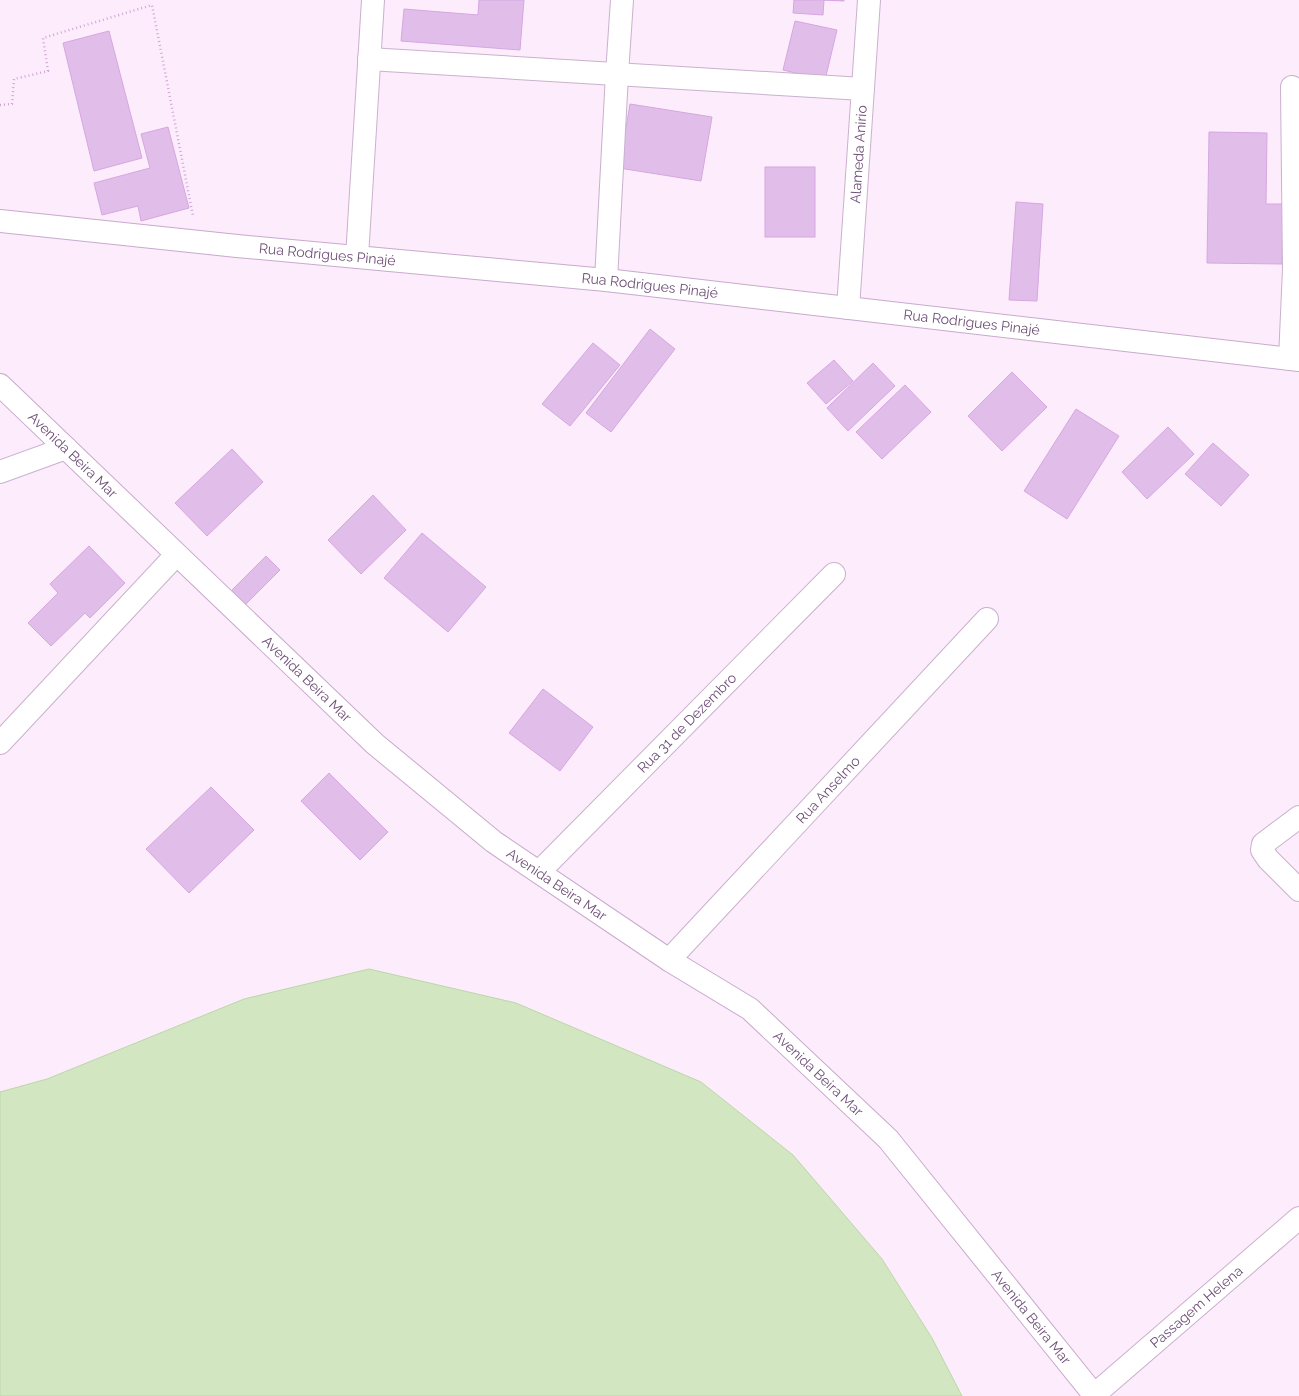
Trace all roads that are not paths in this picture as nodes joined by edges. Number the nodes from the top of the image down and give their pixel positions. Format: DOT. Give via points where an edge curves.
graph roads {
  1 [pos="373,0"];
  2 [pos="622,0"];
  3 [pos="869,0"];
  4 [pos="369,59"];
  5 [pos="617,74"];
  6 [pos="1292,87"];
  7 [pos="863,89"];
  8 [pos="0,221"];
  9 [pos="357,257"];
  10 [pos="606,280"];
  11 [pos="848,308"];
  12 [pos="1295,359"];
  13 [pos="0,386"];
  14 [pos="66,448"];
  15 [pos="0,472"];
  16 [pos="176,555"];
  17 [pos="834,574"];
  18 [pos="987,619"];
  19 [pos="0,743"];
  20 [pos="1299,817"];
  21 [pos="539,872"];
  22 [pos="1299,890"];
  23 [pos="670,960"];
  24 [pos="1299,1218"];
  25 [pos="1094,1396"];
  1 -- 4 [label="street"];
  2 -- 5 [label="street"];
  3 -- 7 [label="street, Alameda Anirio"];
  4 -- 5 [label="street"];
  4 -- 9 [label="street"];
  5 -- 7 [label="street"];
  5 -- 10 [label="street"];
  6 -- 12 [label="street"];
  7 -- 11 [label="street, Alameda Anirio"];
  8 -- 9 [label="street, Rua Rodrigues Pinajé"];
  9 -- 10 [label="street, Rua Rodrigues Pinajé"];
  10 -- 11 [label="street, Rua Rodrigues Pinajé"];
  11 -- 12 [label="street, Rua Rodrigues Pinajé"];
  13 -- 14 [label="street, Avenida Beira Mar"];
  14 -- 15 [label="street"];
  14 -- 16 [label="street, Avenida Beira Mar"];
  16 -- 19 [label="street"];
  16 -- 21 [label="street, Avenida Beira Mar" via="375,744 494,842"];
  17 -- 21 [label="street, Rua 31 de Dezembro"];
  18 -- 23 [label="street, Rua Anselmo"];
  20 -- 22 [label="street" via="1263,844 1262,850"];
  21 -- 23 [label="street, Avenida Beira Mar"];
  23 -- 25 [label="street, Avenida Beira Mar" via="750,1009 888,1139"];
  24 -- 25 [label="street, Passagem Helena"];
}
